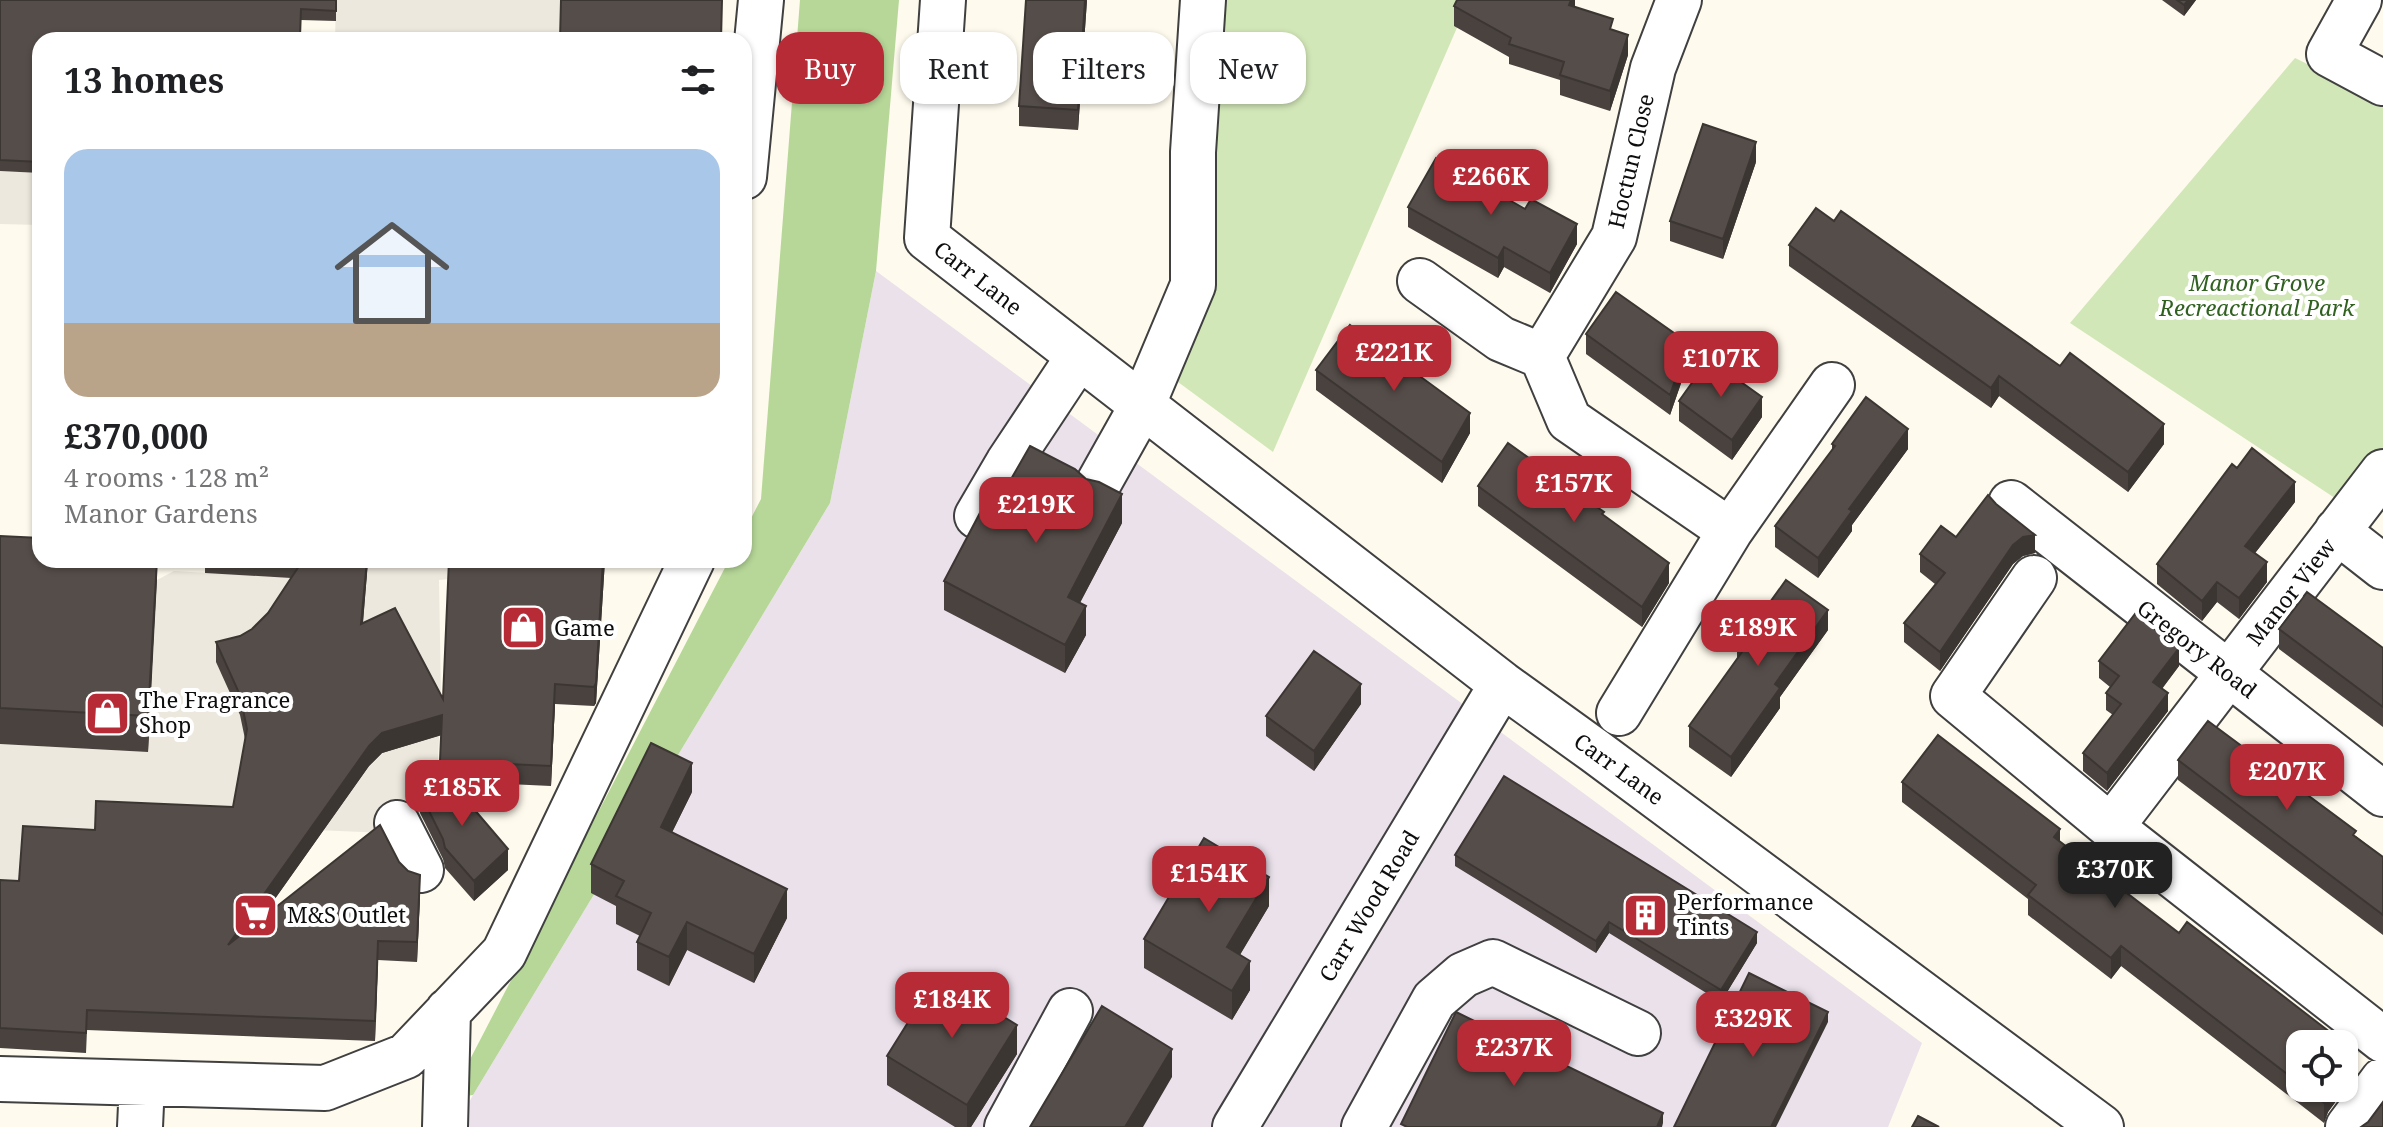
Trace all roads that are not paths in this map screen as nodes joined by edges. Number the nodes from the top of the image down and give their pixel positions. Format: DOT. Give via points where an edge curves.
graph roads {
  1 [pos="761,0"];
  2 [pos="943,0"];
  3 [pos="1203,0"];
  4 [pos="2359,0"];
  5 [pos="1674,2"];
  6 [pos="2383,83"];
  7 [pos="752,94"];
  8 [pos="1420,281"];
  9 [pos="1079,356"];
  10 [pos="1542,356"];
  11 [pos="1832,385"];
  12 [pos="1143,404"];
  13 [pos="2383,472"];
  14 [pos="1097,486"];
  15 [pos="2011,503"];
  16 [pos="977,516"];
  17 [pos="1730,531"];
  18 [pos="2337,531"];
  19 [pos="2383,567"];
  20 [pos="688,568"];
  21 [pos="2034,578"];
  22 [pos="2228,674"];
  23 [pos="1502,684"];
  24 [pos="1619,713"];
  25 [pos="2383,794"];
  26 [pos="397,823"];
  27 [pos="2111,827"];
  28 [pos="421,870"];
  29 [pos="448,1011"];
  30 [pos="1070,1011"];
  31 [pos="1638,1033"];
  32 [pos="2383,1040"];
  33 [pos="0,1079"];
  34 [pos="2383,1080"];
  35 [pos="142,1083"];
  36 [pos="140,1127"];
  37 [pos="445,1127"];
  38 [pos="1007,1127"];
  39 [pos="1235,1127"];
  40 [pos="1364,1127"];
  41 [pos="2101,1127"];
  42 [pos="2348,1127"];
  1 -- 7 [label="street"];
  2 -- 9 [label="street, Carr Lane" via="927,238"];
  3 -- 12 [label="street" via="1193,152 1193,285"];
  4 -- 6 [label="street" via="2329,54"];
  5 -- 10 [label="street, Hoctun Close" via="1653,68 1614,237"];
  8 -- 10 [label="street" via="1501,339"];
  9 -- 12 [label="street, Carr Lane"];
  9 -- 16 [label="street"];
  10 -- 17 [label="street" via="1569,420"];
  11 -- 17 [label="street"];
  12 -- 14 [label="street"];
  12 -- 23 [label="street, Carr Lane"];
  13 -- 18 [label="street, Manor View"];
  15 -- 22 [label="street, Gregory Road"];
  17 -- 24 [label="street"];
  18 -- 19 [label="street"];
  18 -- 22 [label="street, Manor View"];
  20 -- 29 [label="street" via="504,953"];
  21 -- 27 [label="street" via="1953,696"];
  22 -- 25 [label="street, Gregory Road"];
  22 -- 27 [label="street, Manor View"];
  23 -- 39 [label="street, Carr Wood Road"];
  23 -- 41 [label="street, Carr Lane"];
  26 -- 28 [label="street"];
  27 -- 32 [label="street"];
  29 -- 35 [label="street" via="406,1056 325,1088"];
  29 -- 37 [label="street"];
  30 -- 38 [label="street"];
  31 -- 40 [label="street" via="1493,962 1463,975 1434,1000"];
  33 -- 35 [label="street"];
  34 -- 42 [label="street"];
  35 -- 36 [label="street"];
}
